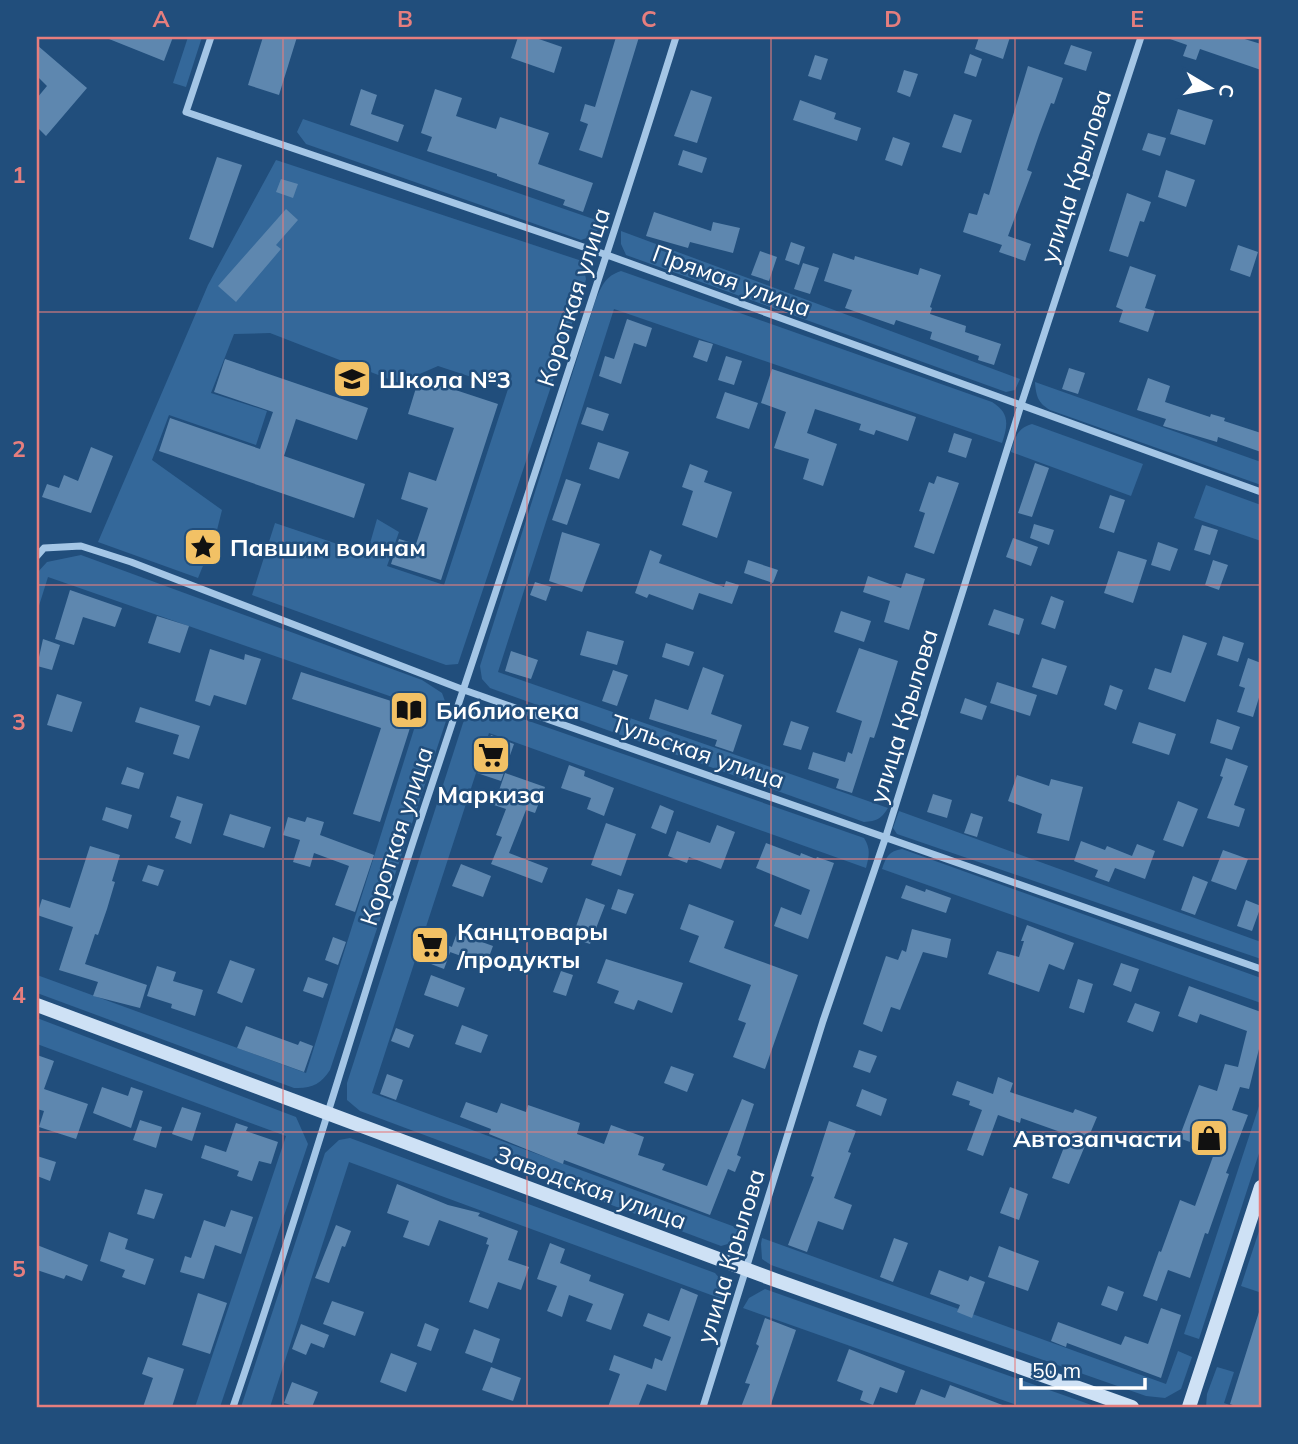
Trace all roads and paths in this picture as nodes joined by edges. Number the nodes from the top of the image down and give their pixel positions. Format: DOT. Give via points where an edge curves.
graph roads {
  1 [pos="211,37"];
  2 [pos="676,37"];
  3 [pos="1141,37"];
  4 [pos="607,255"];
  5 [pos="1021,405"];
  6 [pos="1261,492"];
  7 [pos="37,556"];
  8 [pos="464,690"];
  9 [pos="886,836"];
  10 [pos="1261,969"];
  11 [pos="37,1004"];
  12 [pos="328,1113"];
  13 [pos="1261,1188"];
  14 [pos="746,1268"];
  15 [pos="233,1407"];
  16 [pos="703,1407"];
  17 [pos="1132,1407"];
  18 [pos="1189,1407"];
  1 -- 4 [label="street, Прямая улица" via="187,113"];
  2 -- 4 [label="street, Короткая улица"];
  3 -- 5 [label="street, улица Крылова"];
  4 -- 5 [label="street, Прямая улица"];
  4 -- 8 [label="street, Короткая улица"];
  5 -- 6 [label="street, Прямая улица"];
  5 -- 9 [label="street, улица Крылова"];
  7 -- 8 [label="street, Тульская улица" via="44,548 80,546 131,562"];
  8 -- 9 [label="street, Тульская улица"];
  8 -- 12 [label="street, Короткая улица"];
  9 -- 10 [label="street, Тульская улица"];
  9 -- 14 [label="street, улица Крылова"];
  11 -- 12 [label="main road, Заводская улица"];
  12 -- 14 [label="main road, Заводская улица"];
  12 -- 15 [label="street, Короткая улица"];
  13 -- 18 [label="main road"];
  14 -- 16 [label="street, улица Крылова"];
  14 -- 17 [label="main road, Заводская улица"];
}
